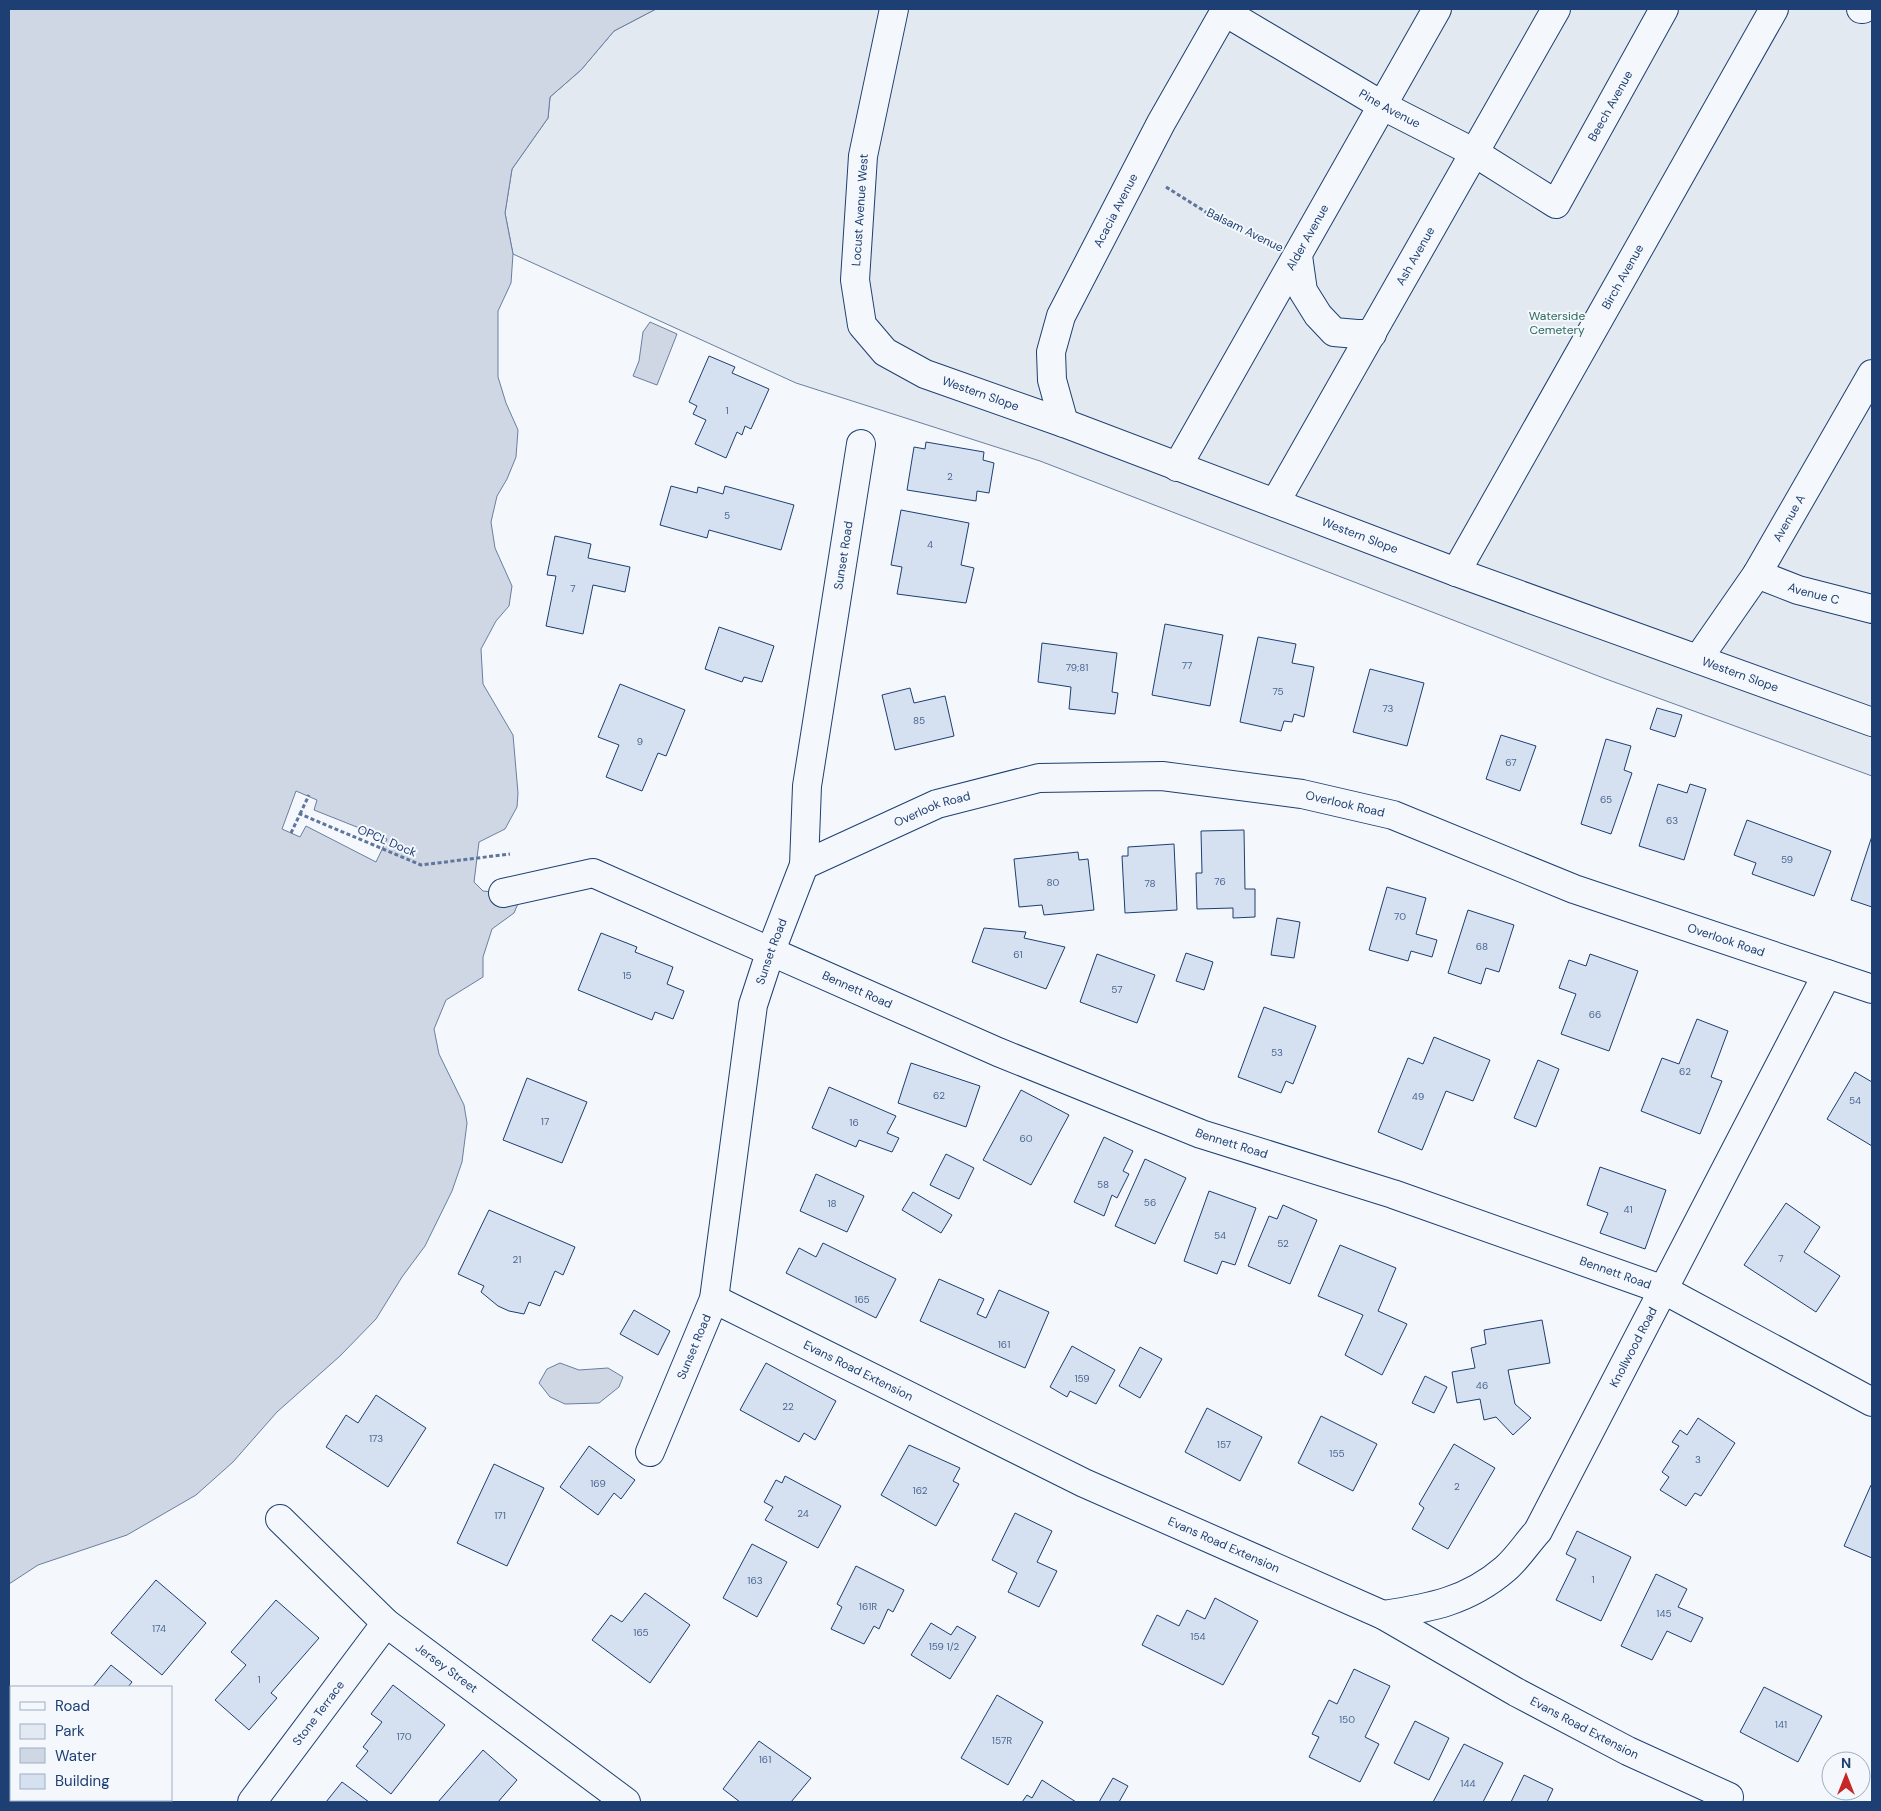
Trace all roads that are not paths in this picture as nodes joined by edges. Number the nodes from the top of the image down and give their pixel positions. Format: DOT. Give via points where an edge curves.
graph roads {
  1 [pos="894,9"];
  2 [pos="1437,9"];
  3 [pos="1556,9"];
  4 [pos="1664,9"];
  5 [pos="1774,9"];
  6 [pos="1226,10"];
  7 [pos="1383,106"];
  8 [pos="1475,153"];
  9 [pos="1556,204"];
  10 [pos="1298,256"];
  11 [pos="862,325"];
  12 [pos="1372,334"];
  13 [pos="1872,374"];
  14 [pos="1064,423"];
  15 [pos="861,444"];
  16 [pos="1177,466"];
  17 [pos="1275,503"];
  18 [pos="1456,572"];
  19 [pos="1757,574"];
  20 [pos="1870,604"];
  21 [pos="1698,659"];
  22 [pos="1872,722"];
  23 [pos="804,865"];
  24 [pos="503,893"];
  25 [pos="770,953"];
  26 [pos="1828,974"];
  27 [pos="1872,989"];
  28 [pos="1664,1290"];
  29 [pos="714,1299"];
  30 [pos="1872,1402"];
  31 [pos="650,1452"];
  32 [pos="280,1519"];
  33 [pos="1384,1615"];
  34 [pos="386,1623"];
  35 [pos="1729,1797"];
  36 [pos="252,1802"];
  37 [pos="626,1802"];
  1 -- 11 [label="street, Locust Avenue West" via="863,156 855,280"];
  2 -- 7 [label="street, Alder Avenue"];
  3 -- 8 [label="street, Ash Avenue"];
  4 -- 9 [label="street, Beech Avenue"];
  5 -- 18 [label="street, Birch Avenue"];
  6 -- 7 [label="street, Pine Avenue"];
  6 -- 14 [label="street, Acacia Avenue" via="1161,123 1061,316 1051,352 1052,380"];
  7 -- 8 [label="street, Pine Avenue"];
  7 -- 10 [label="street, Alder Avenue"];
  8 -- 9 [label="street, Pine Avenue"];
  8 -- 12 [label="street, Ash Avenue"];
  10 -- 12 [label="street, Balsam Avenue" via="1303,291 1318,315 1334,332"];
  10 -- 16 [label="street, Alder Avenue"];
  11 -- 14 [label="street, Western Slope" via="885,352 925,374"];
  12 -- 17 [label="street, Ash Avenue"];
  13 -- 19 [label="street, Avenue A"];
  14 -- 16 [label="street, Western Slope"];
  15 -- 23 [label="street, Sunset Road" via="807,786"];
  16 -- 17 [label="street, Western Slope"];
  17 -- 18 [label="street, Western Slope"];
  18 -- 21 [label="street, Western Slope"];
  19 -- 20 [label="street, Avenue C" via="1798,590"];
  19 -- 21 [label="street, Avenue A"];
  21 -- 22 [label="street, Western Slope"];
  23 -- 25 [label="street, Sunset Road"];
  23 -- 26 [label="street, Overlook Road" via="937,804 1039,778 1162,776 1302,794 1392,815 1574,889"];
  24 -- 25 [label="street, Bennett Road" via="593,873"];
  25 -- 28 [label="street, Bennett Road" via="998,1052 1201,1134 1393,1194"];
  25 -- 29 [label="street, Sunset Road" via="753,1005"];
  26 -- 27 [label="street, Overlook Road"];
  26 -- 28 [label="street, Knollwood Road"];
  28 -- 30 [label="street, Bennett Road"];
  28 -- 33 [label="street, Knollwood Road" via="1538,1531 1506,1569 1470,1594 1428,1609"];
  29 -- 31 [label="street, Sunset Road"];
  29 -- 33 [label="street, Evans Road Extension" via="1084,1483"];
  32 -- 34 [label="street, Jersey Street"];
  33 -- 35 [label="street, Evans Road Extension" via="1516,1692 1628,1751"];
  34 -- 36 [label="street, Stone Terrace"];
  34 -- 37 [label="street, Jersey Street"];
}
